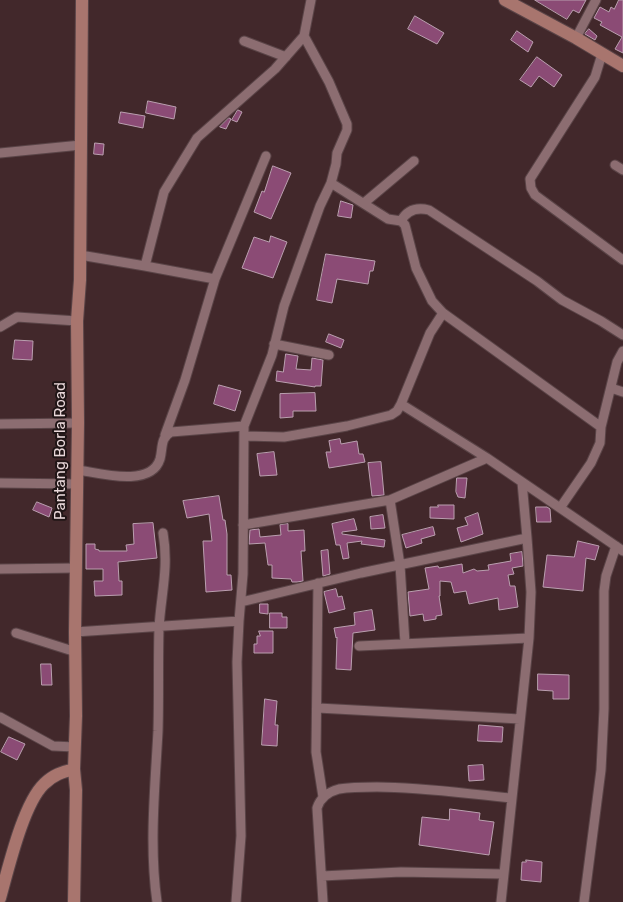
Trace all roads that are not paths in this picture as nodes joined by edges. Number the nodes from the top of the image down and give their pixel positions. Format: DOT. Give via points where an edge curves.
graph roads {
  1 [pos="82,0"];
  2 [pos="311,0"];
  3 [pos="506,0"];
  4 [pos="596,0"];
  5 [pos="304,36"];
  6 [pos="576,38"];
  7 [pos="244,41"];
  8 [pos="602,54"];
  9 [pos="286,57"];
  10 [pos="623,66"];
  11 [pos="81,145"];
  12 [pos="0,153"];
  13 [pos="266,156"];
  14 [pos="414,161"];
  15 [pos="331,183"];
  16 [pos="364,203"];
  17 [pos="401,221"];
  18 [pos="80,256"];
  19 [pos="623,260"];
  20 [pos="145,266"];
  21 [pos="215,279"];
  22 [pos="443,313"];
  23 [pos="77,321"];
  24 [pos="0,327"];
  25 [pos="623,335"];
  26 [pos="274,344"];
  27 [pos="623,351"];
  28 [pos="329,354"];
  29 [pos="611,388"];
  30 [pos="623,392"];
  31 [pos="401,404"];
  32 [pos="78,423"];
  33 [pos="0,424"];
  34 [pos="244,426"];
  35 [pos="601,427"];
  36 [pos="165,435"];
  37 [pos="245,436"];
  38 [pos="487,458"];
  39 [pos="78,470"];
  40 [pos="522,482"];
  41 [pos="0,483"];
  42 [pos="77,484"];
  43 [pos="390,500"];
  44 [pos="560,508"];
  45 [pos="243,525"];
  46 [pos="162,533"];
  47 [pos="527,538"];
  48 [pos="620,548"];
  49 [pos="400,565"];
  50 [pos="76,568"];
  51 [pos="0,569"];
  52 [pos="318,583"];
  53 [pos="241,602"];
  54 [pos="239,621"];
  55 [pos="160,626"];
  56 [pos="75,632"];
  57 [pos="16,633"];
  58 [pos="530,638"];
  59 [pos="405,643"];
  60 [pos="359,646"];
  61 [pos="76,652"];
  62 [pos="318,708"];
  63 [pos="0,717"];
  64 [pos="520,720"];
  65 [pos="76,747"];
  66 [pos="74,769"];
  67 [pos="324,797"];
  68 [pos="512,798"];
  69 [pos="503,874"];
  70 [pos="322,876"];
  71 [pos="0,898"];
  72 [pos="74,902"];
  73 [pos="157,902"];
  74 [pos="236,902"];
  75 [pos="323,902"];
  76 [pos="501,902"];
  77 [pos="584,902"];
  1 -- 11 [label="street, Pantang Borla Road"];
  2 -- 5 [label="street"];
  3 -- 6 [label="street"];
  4 -- 6 [label="street"];
  5 -- 9 [label="street"];
  5 -- 15 [label="street" via="347,124"];
  6 -- 8 [label="street"];
  7 -- 9 [label="street"];
  8 -- 10 [label="street"];
  8 -- 19 [label="street" via="595,77 530,179 535,195"];
  9 -- 20 [label="street" via="197,138 164,192"];
  11 -- 12 [label="street"];
  11 -- 18 [label="street, Pantang Borla Road"];
  13 -- 21 [label="street"];
  14 -- 16 [label="street"];
  15 -- 16 [label="street"];
  15 -- 26 [label="street" via="287,296"];
  16 -- 17 [label="street" via="388,219"];
  17 -- 22 [label="street" via="408,230 416,268 432,301"];
  17 -- 25 [label="street" via="408,212 429,210 562,300"];
  18 -- 20 [label="street"];
  18 -- 23 [label="street, Pantang Borla Road"];
  20 -- 21 [label="street"];
  21 -- 36 [label="street"];
  22 -- 31 [label="street" via="430,333"];
  22 -- 35 [label="street"];
  23 -- 24 [label="street" via="17,317"];
  23 -- 32 [label="street, Pantang Borla Road"];
  26 -- 28 [label="street"];
  26 -- 34 [label="street"];
  27 -- 29 [label="street"];
  29 -- 30 [label="street"];
  29 -- 35 [label="street"];
  31 -- 37 [label="street" via="391,415 347,426 284,437"];
  31 -- 38 [label="street"];
  32 -- 33 [label="street"];
  32 -- 39 [label="street, Pantang Borla Road"];
  34 -- 36 [label="street"];
  34 -- 37 [label="street"];
  35 -- 44 [label="street" via="600,443 591,463"];
  36 -- 39 [label="street" via="160,461 149,473 132,477"];
  37 -- 45 [label="street"];
  38 -- 40 [label="street"];
  38 -- 43 [label="street"];
  39 -- 42 [label="street, Pantang Borla Road"];
  40 -- 44 [label="street"];
  40 -- 47 [label="street"];
  41 -- 42 [label="street"];
  42 -- 50 [label="street, Pantang Borla Road"];
  43 -- 45 [label="street"];
  43 -- 49 [label="street"];
  44 -- 48 [label="street"];
  45 -- 53 [label="street"];
  46 -- 55 [label="street" via="166,571"];
  47 -- 49 [label="street"];
  47 -- 58 [label="street"];
  48 -- 77 [label="street" via="606,576 604,591 601,770"];
  49 -- 52 [label="street"];
  49 -- 59 [label="street"];
  50 -- 51 [label="street"];
  50 -- 56 [label="street, Pantang Borla Road"];
  52 -- 53 [label="street"];
  52 -- 62 [label="street"];
  53 -- 54 [label="street"];
  54 -- 55 [label="street"];
  54 -- 74 [label="street" via="241,836"];
  55 -- 56 [label="street"];
  55 -- 73 [label="street" via="154,812"];
  56 -- 61 [label="street, Pantang Borla Road"];
  57 -- 61 [label="street"];
  58 -- 59 [label="street"];
  58 -- 64 [label="street"];
  59 -- 60 [label="street"];
  61 -- 65 [label="street, Pantang Borla Road"];
  62 -- 64 [label="street"];
  62 -- 67 [label="street" via="317,757"];
  63 -- 65 [label="street" via="53,746"];
  64 -- 68 [label="street"];
  65 -- 66 [label="street, Pantang Borla Road"];
  66 -- 71 [label="street" via="54,776 37,792 16,842"];
  66 -- 72 [label="street, Pantang Borla Road"];
  67 -- 68 [label="street" via="339,789 405,787"];
  67 -- 70 [label="street" via="317,808"];
  68 -- 69 [label="street"];
  69 -- 70 [label="street" via="402,872"];
  69 -- 76 [label="street"];
  70 -- 75 [label="street"];
}
